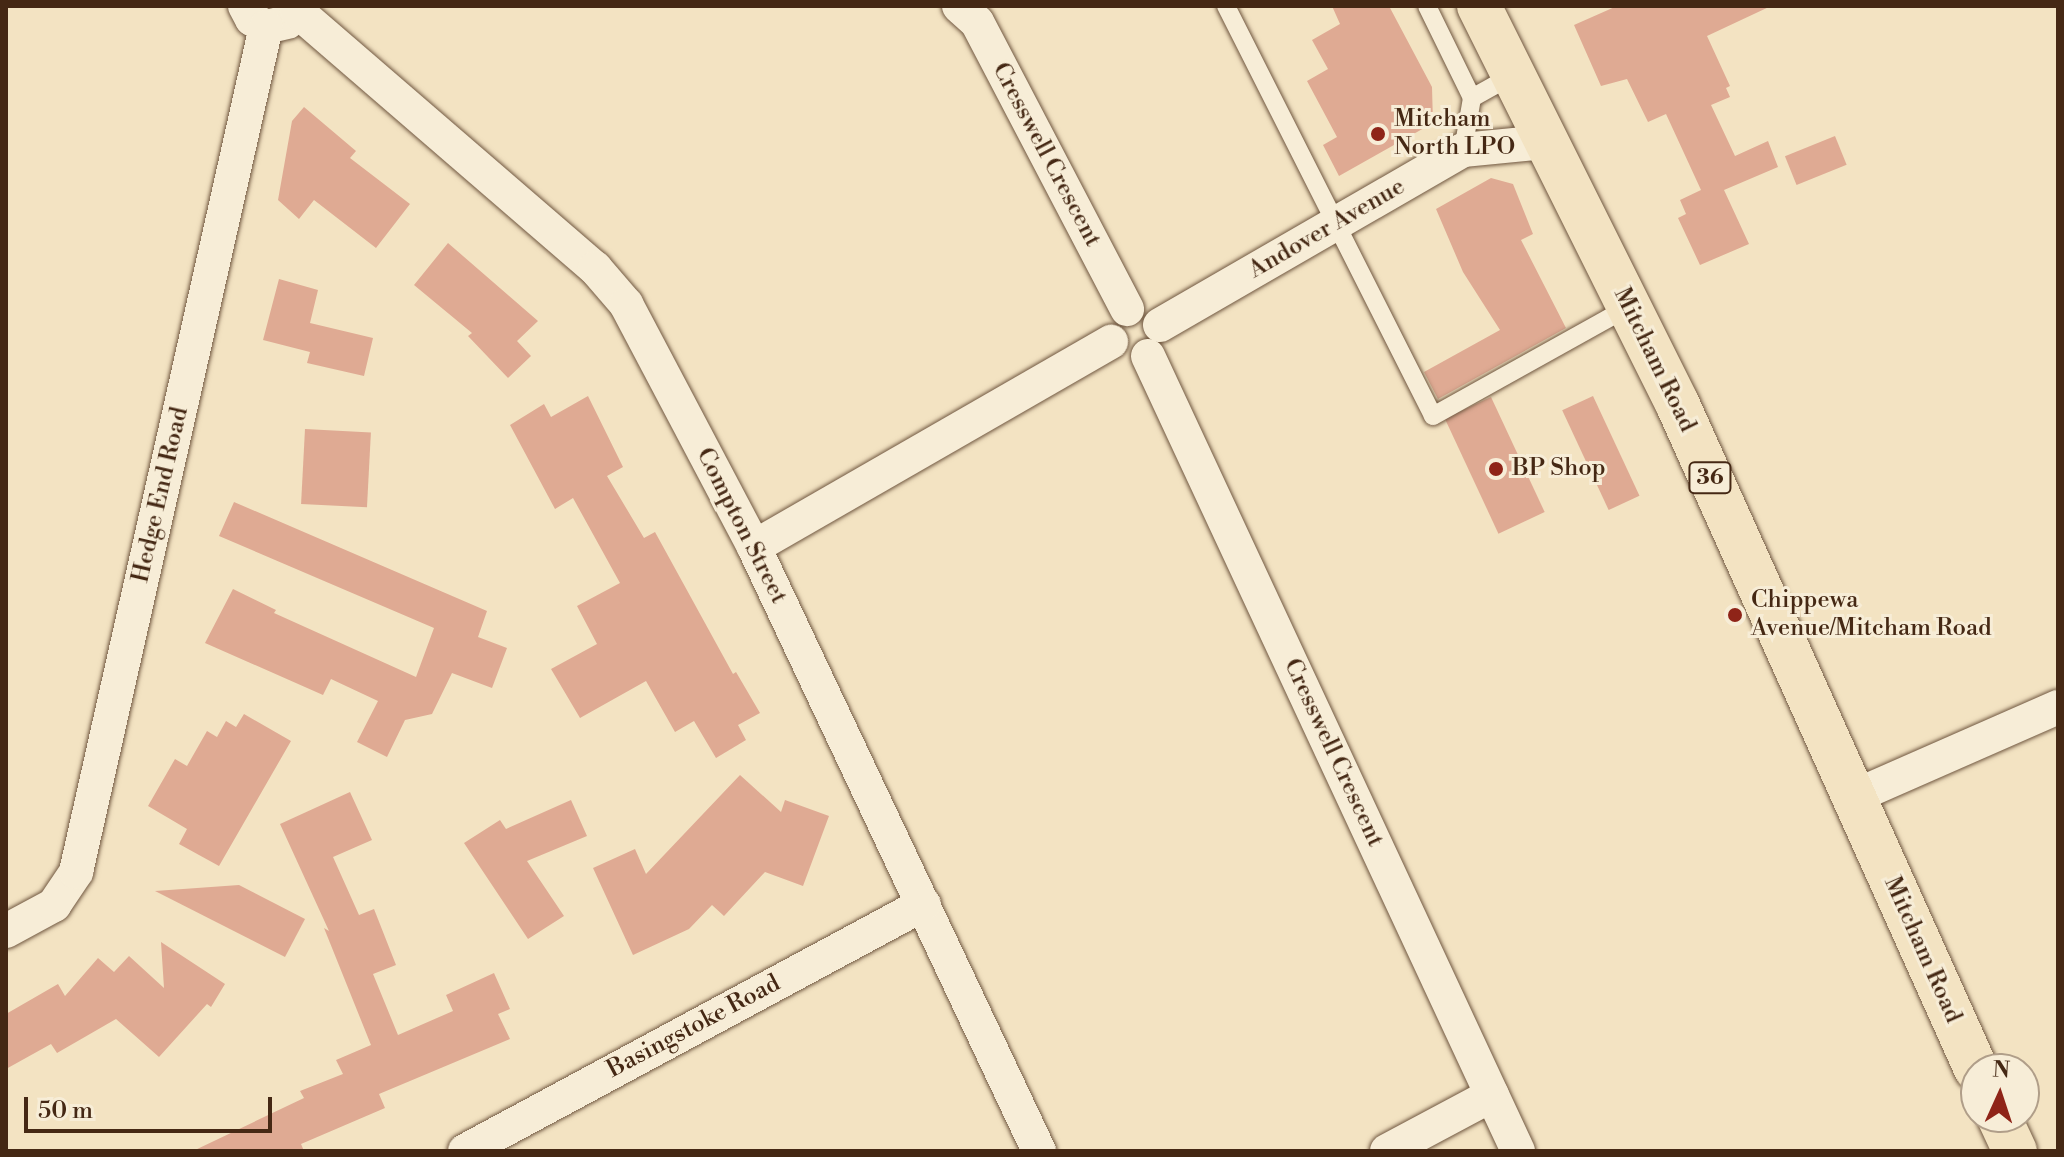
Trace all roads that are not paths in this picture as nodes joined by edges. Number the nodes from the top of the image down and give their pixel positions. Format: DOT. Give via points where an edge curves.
graph roads {
  1 [pos="959,6"];
  2 [pos="1226,6"];
  3 [pos="1427,6"];
  4 [pos="1479,6"];
  5 [pos="297,8"];
  6 [pos="256,16"];
  7 [pos="1513,75"];
  8 [pos="1472,98"];
  9 [pos="1545,142"];
  10 [pos="1463,150"];
  11 [pos="1333,225"];
  12 [pos="1629,307"];
  13 [pos="1127,309"];
  14 [pos="1154,340"];
  15 [pos="1111,342"];
  16 [pos="754,547"];
  17 [pos="2058,707"];
  18 [pos="1853,797"];
  19 [pos="924,904"];
  20 [pos="6,931"];
  21 [pos="1969,1053"];
  22 [pos="1492,1095"];
  23 [pos="465,1151"];
  24 [pos="1039,1151"];
  25 [pos="1387,1151"];
  26 [pos="1518,1151"];
  1 -- 13 [label="street, Cresswell Crescent" via="977,22"];
  2 -- 11 [label="lane"];
  3 -- 8 [label="lane"];
  4 -- 7 [label="main road, Mitcham Road / 36"];
  5 -- 6 [label="street" via="284,24"];
  5 -- 16 [label="street, Compton Street" via="616,292"];
  6 -- 20 [label="street, Hedge End Road" via="76,872 54,905"];
  7 -- 8 [label="lane"];
  7 -- 9 [label="main road, Mitcham Road / 36"];
  8 -- 10 [label="lane"];
  9 -- 10 [label="street, Andover Avenue"];
  9 -- 12 [label="main road, Mitcham Road / 36"];
  10 -- 11 [label="street, Andover Avenue"];
  11 -- 12 [label="lane" via="1433,416"];
  11 -- 14 [label="street, Andover Avenue"];
  12 -- 18 [label="main road, Mitcham Road / 36"];
  13 -- 14 [label="street" via="1143,309"];
  13 -- 15 [label="street" via="1111,326"];
  14 -- 15 [label="street" via="1131,359"];
  14 -- 22 [label="street, Cresswell Crescent"];
  15 -- 16 [label="street"];
  16 -- 19 [label="street, Compton Street"];
  17 -- 18 [label="street"];
  18 -- 21 [label="main road, Mitcham Road / 36"];
  19 -- 23 [label="street, Basingstoke Road"];
  19 -- 24 [label="street, Compton Street"];
  22 -- 25 [label="street"];
  22 -- 26 [label="street, Cresswell Crescent"];
}
